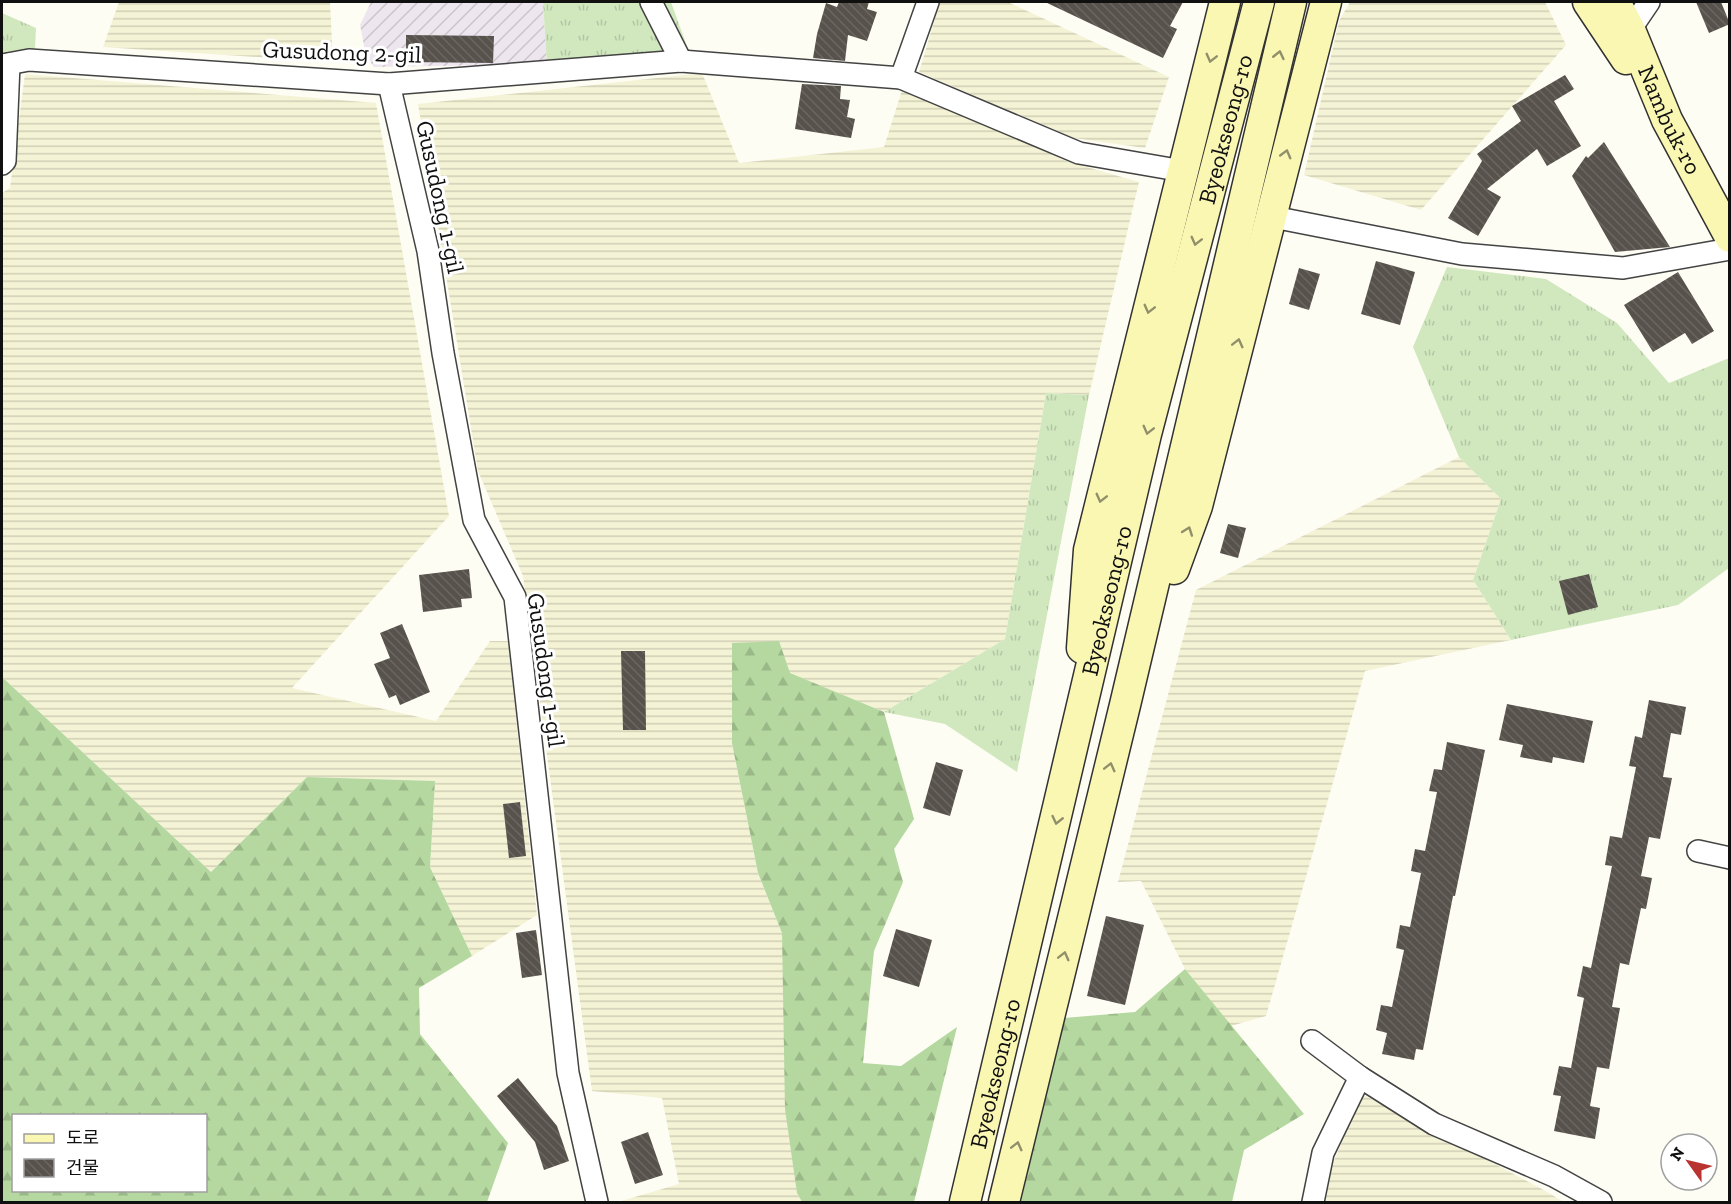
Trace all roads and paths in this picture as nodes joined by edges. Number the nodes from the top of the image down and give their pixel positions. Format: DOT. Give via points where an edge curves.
graph roads {
  1 [pos="651,2"];
  2 [pos="928,2"];
  3 [pos="1225,2"];
  4 [pos="1259,2"];
  5 [pos="1291,2"];
  6 [pos="1588,2"];
  7 [pos="1615,2"];
  8 [pos="1649,2"];
  9 [pos="1326,4"];
  10 [pos="1630,30"];
  11 [pos="681,61"];
  12 [pos="5,65"];
  13 [pos="901,78"];
  14 [pos="389,84"];
  15 [pos="1667,120"];
  16 [pos="2,164"];
  17 [pos="1183,171"];
  18 [pos="1272,210"];
  19 [pos="1730,237"];
  20 [pos="1730,249"];
  21 [pos="1125,705"];
  22 [pos="1075,743"];
  23 [pos="1698,851"];
  24 [pos="1730,858"];
  25 [pos="1312,1041"];
  26 [pos="1360,1077"];
  27 [pos="597,1203"];
  28 [pos="965,1203"];
  29 [pos="1004,1203"];
  30 [pos="1313,1203"];
  31 [pos="1601,1203"];
  1 -- 11 [label="street"];
  2 -- 13 [label="street"];
  3 -- 17 [label="main road, one-way"];
  4 -- 22 [label="main road, Byeokseong-ro, one-way" via="1146,434"];
  21 -- 5 [label="main road, Byeokseong-ro, one-way"];
  6 -- 15 [label="main road"];
  7 -- 10 [label="main road, Nambuk-ro"];
  8 -- 10 [label="street"];
  18 -- 9 [label="main road, one-way"];
  10 -- 15 [label="main road, Nambuk-ro"];
  11 -- 13 [label="street, Gusudong 2-gil"];
  11 -- 14 [label="street, Gusudong 2-gil"];
  12 -- 14 [label="street, Gusudong 2-gil" via="36,61"];
  12 -- 16 [label="street" via="6,161"];
  13 -- 17 [label="street, Gusudong 2-gil" via="1079,153"];
  14 -- 27 [label="street, Gusudong 1-gil" via="428,251 474,520 515,597 568,1072"];
  15 -- 19 [label="main road, Nambuk-ro"];
  17 -- 22 [label="main road, one-way" via="1089,550"];
  18 -- 20 [label="street" via="1274,217 1462,254 1623,268"];
  21 -- 18 [label="main road, one-way" via="1197,506"];
  29 -- 21 [label="main road, Byeokseong-ro, one-way"];
  22 -- 28 [label="main road, Byeokseong-ro, one-way"];
  23 -- 24 [label="street"];
  25 -- 26 [label="street"];
  26 -- 30 [label="street" via="1323,1153"];
  26 -- 31 [label="street" via="1434,1124 1554,1176"];
}
